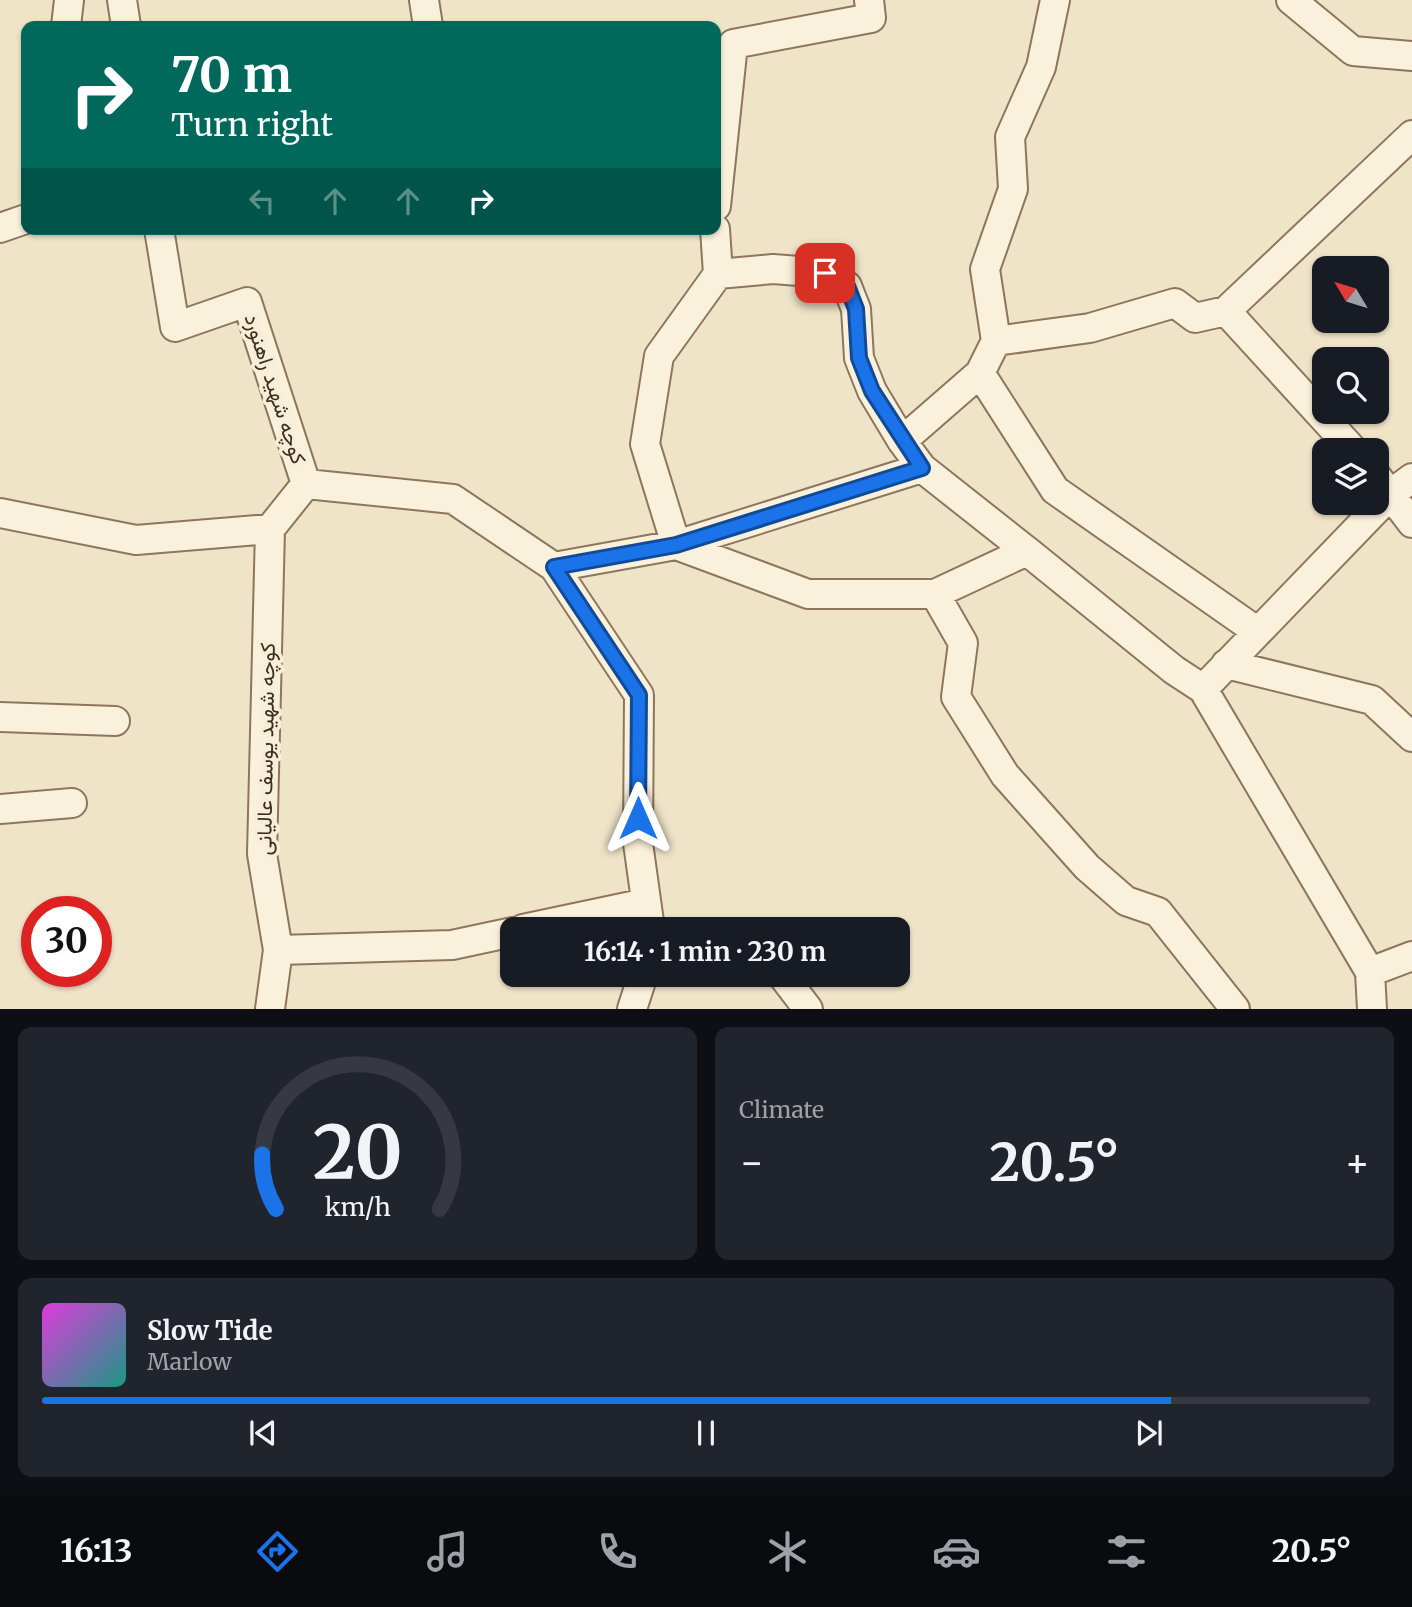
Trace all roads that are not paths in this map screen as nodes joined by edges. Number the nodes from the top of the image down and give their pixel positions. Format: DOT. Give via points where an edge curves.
graph roads {
  1 [pos="69,0"];
  2 [pos="121,0"];
  3 [pos="424,0"];
  4 [pos="869,0"];
  5 [pos="1055,0"];
  6 [pos="1291,0"];
  7 [pos="67,21"];
  8 [pos="125,21"];
  9 [pos="427,21"];
  10 [pos="1412,57"];
  11 [pos="1412,135"];
  12 [pos="721,158"];
  13 [pos="21,221"];
  14 [pos="0,228"];
  15 [pos="160,235"];
  16 [pos="715,235"];
  17 [pos="718,274"];
  18 [pos="1226,311"];
  19 [pos="996,341"];
  20 [pos="980,373"];
  21 [pos="1342,438"];
  22 [pos="902,441"];
  23 [pos="922,468"];
  24 [pos="1394,483"];
  25 [pos="306,484"];
  26 [pos="0,513"];
  27 [pos="1412,523"];
  28 [pos="270,530"];
  29 [pos="676,545"];
  30 [pos="1027,551"];
  31 [pos="554,567"];
  32 [pos="935,594"];
  33 [pos="1258,632"];
  34 [pos="1226,664"];
  35 [pos="1203,689"];
  36 [pos="0,717"];
  37 [pos="115,721"];
  38 [pos="1412,737"];
  39 [pos="72,803"];
  40 [pos="0,809"];
  41 [pos="648,916"];
  42 [pos="500,935"];
  43 [pos="278,950"];
  44 [pos="1412,956"];
  45 [pos="1370,972"];
  46 [pos="639,987"];
  47 [pos="791,987"];
  48 [pos="270,1009"];
  49 [pos="632,1009"];
  50 [pos="808,1009"];
  51 [pos="1235,1009"];
  52 [pos="1372,1009"];
  1 -- 7 [label="street"];
  2 -- 8 [label="street"];
  3 -- 9 [label="street"];
  4 -- 12 [label="street" via="871,18 733,44"];
  5 -- 19 [label="street" via="1041,67 1010,137 1013,189 985,269"];
  6 -- 10 [label="street" via="1353,51"];
  11 -- 18 [label="street"];
  13 -- 14 [label="street"];
  15 -- 25 [label="street, کوچه شهید راهنورد" via="175,327 247,302"];
  16 -- 17 [label="street"];
  17 -- 22 [label="street" via="773,268 825,273 847,286 856,309 859,358 872,391"];
  17 -- 29 [label="street" via="659,356 645,444"];
  18 -- 19 [label="street" via="1195,318 1175,303 1090,328"];
  18 -- 21 [label="street"];
  19 -- 20 [label="street"];
  20 -- 22 [label="street"];
  20 -- 33 [label="street" via="1055,490"];
  22 -- 23 [label="street"];
  23 -- 29 [label="street"];
  23 -- 30 [label="street"];
  24 -- 27 [label="street"];
  24 -- 33 [label="street"];
  25 -- 28 [label="street"];
  25 -- 31 [label="street" via="453,499"];
  26 -- 28 [label="street" via="136,540"];
  28 -- 43 [label="street, کوچه شهید یوسف عالیانی" via="262,854"];
  29 -- 31 [label="street"];
  29 -- 32 [label="street" via="808,594"];
  30 -- 32 [label="street"];
  30 -- 35 [label="street"];
  31 -- 41 [label="street" via="639,695 638,843"];
  32 -- 51 [label="street" via="963,643 956,697 1005,775 1087,867 1125,901 1158,912"];
  33 -- 34 [label="street"];
  34 -- 35 [label="street"];
  34 -- 38 [label="street" via="1372,700"];
  35 -- 45 [label="street"];
  36 -- 37 [label="street"];
  39 -- 40 [label="street"];
  42 -- 43 [label="street" via="452,945"];
  43 -- 48 [label="street, کوچه شهید یوسف عالیانی"];
  44 -- 45 [label="street"];
  45 -- 52 [label="street"];
  46 -- 49 [label="street"];
  47 -- 50 [label="street"];
}
